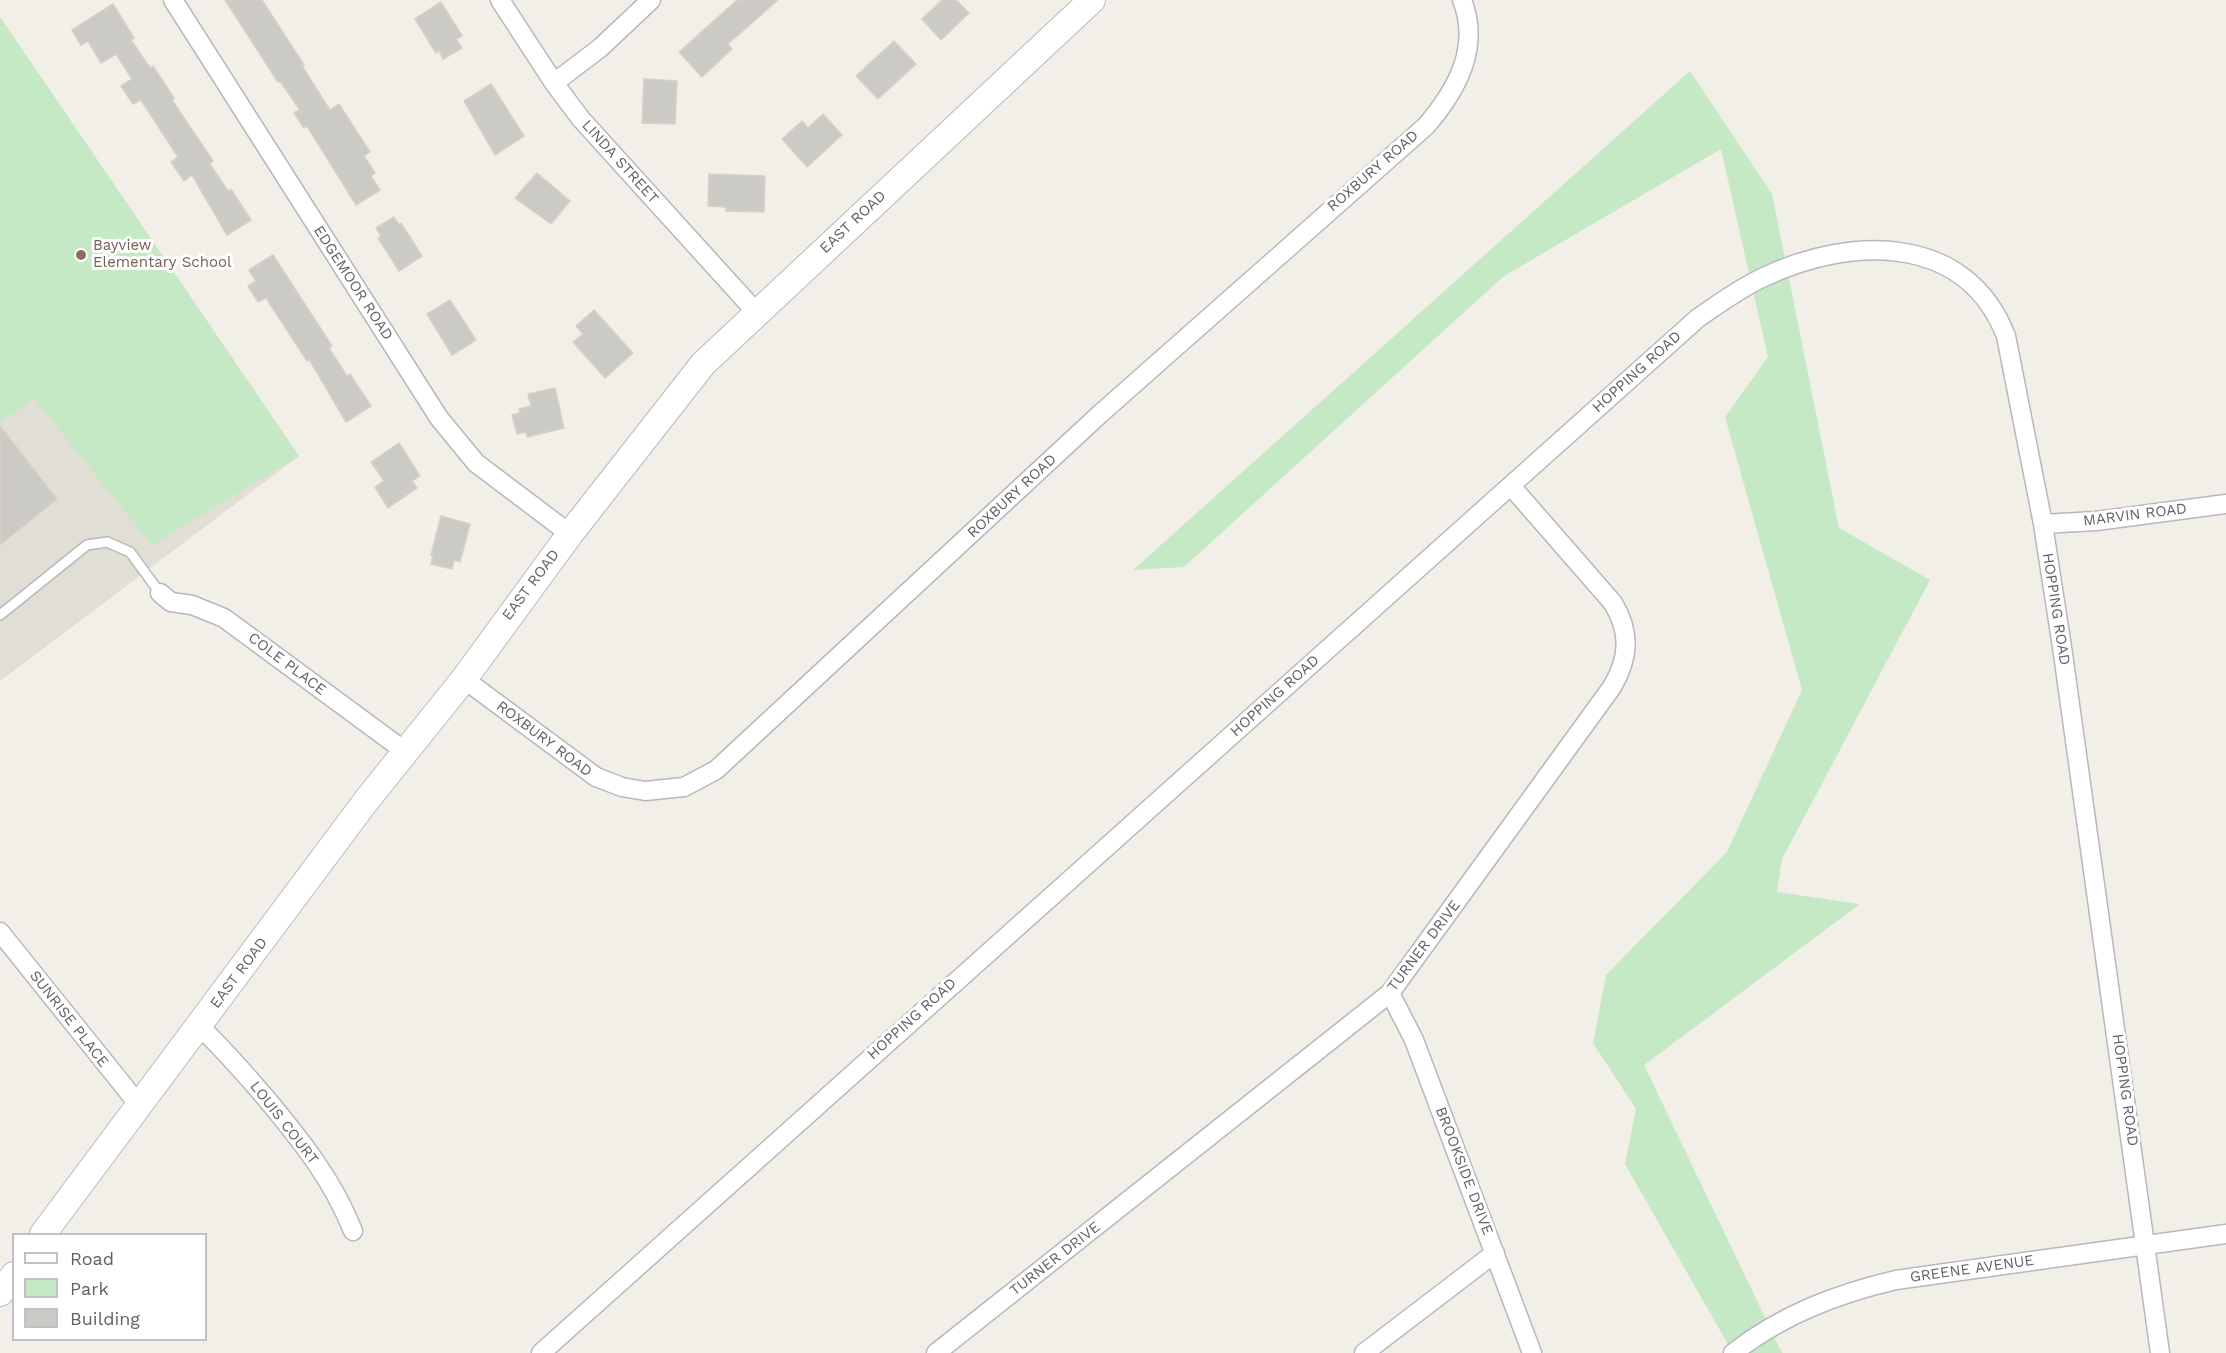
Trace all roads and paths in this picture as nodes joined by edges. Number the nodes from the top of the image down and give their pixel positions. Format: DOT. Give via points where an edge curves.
graph roads {
  1 [pos="173,0"];
  2 [pos="500,0"];
  3 [pos="651,0"];
  4 [pos="1092,0"];
  5 [pos="1462,0"];
  6 [pos="554,83"];
  7 [pos="756,312"];
  8 [pos="1511,486"];
  9 [pos="2226,504"];
  10 [pos="2043,524"];
  11 [pos="570,534"];
  12 [pos="160,593"];
  13 [pos="0,615"];
  14 [pos="464,679"];
  15 [pos="406,752"];
  16 [pos="0,932"];
  17 [pos="1390,993"];
  18 [pos="199,1026"];
  19 [pos="140,1105"];
  20 [pos="353,1231"];
  21 [pos="44,1233"];
  22 [pos="2226,1234"];
  23 [pos="2145,1245"];
  24 [pos="1495,1252"];
  25 [pos="12,1278"];
  26 [pos="0,1293"];
  27 [pos="541,1353"];
  28 [pos="936,1353"];
  29 [pos="1364,1353"];
  30 [pos="1532,1353"];
  31 [pos="1733,1353"];
  32 [pos="2160,1353"];
  1 -- 11 [label="street, EDGEMOOR ROAD" via="446,427 476,463"];
  2 -- 6 [label="street, LINDA STREET"];
  3 -- 6 [label="street" via="600,48"];
  4 -- 7 [label="street, EAST ROAD"];
  5 -- 14 [label="street, ROXBURY ROAD" via="1468,30 1467,54 1452,93 1426,126 1109,406 716,770 684,787 622,787 596,777"];
  6 -- 7 [label="street, LINDA STREET" via="581,119"];
  7 -- 11 [label="street, EAST ROAD" via="703,364"];
  8 -- 10 [label="street, HOPPING ROAD" via="1679,333 1736,291 1766,276 1826,258 1857,252 1894,252 1925,256 1946,264 1968,279 1999,318 2019,393"];
  8 -- 17 [label="street, TURNER DRIVE" via="1613,603 1626,630 1625,661 1612,687"];
  8 -- 27 [label="street, HOPPING ROAD"];
  9 -- 10 [label="street, MARVIN ROAD"];
  10 -- 23 [label="street, HOPPING ROAD"];
  11 -- 14 [label="street, EAST ROAD"];
  12 -- 13 [label="lane" via="130,552 107,542 87,545"];
  12 -- 15 [label="street, COLE PLACE" via="171,602 192,605 224,618"];
  14 -- 15 [label="street, EAST ROAD"];
  15 -- 18 [label="street, EAST ROAD"];
  16 -- 19 [label="street, SUNRISE PLACE"];
  17 -- 24 [label="street, BROOKSIDE DRIVE" via="1414,1041"];
  17 -- 28 [label="street, TURNER DRIVE"];
  18 -- 19 [label="street, EAST ROAD"];
  18 -- 20 [label="street, LOUIS COURT" via="221,1046 298,1137 336,1190"];
  19 -- 21 [label="street, EAST ROAD"];
  22 -- 23 [label="street, GREENE AVENUE"];
  23 -- 31 [label="street, GREENE AVENUE" via="1896,1280 1856,1290 1783,1319"];
  23 -- 32 [label="street, HOPPING ROAD"];
  24 -- 29 [label="street"];
  24 -- 30 [label="street, BROOKSIDE DRIVE"];
  25 -- 26 [label="street"];
}
